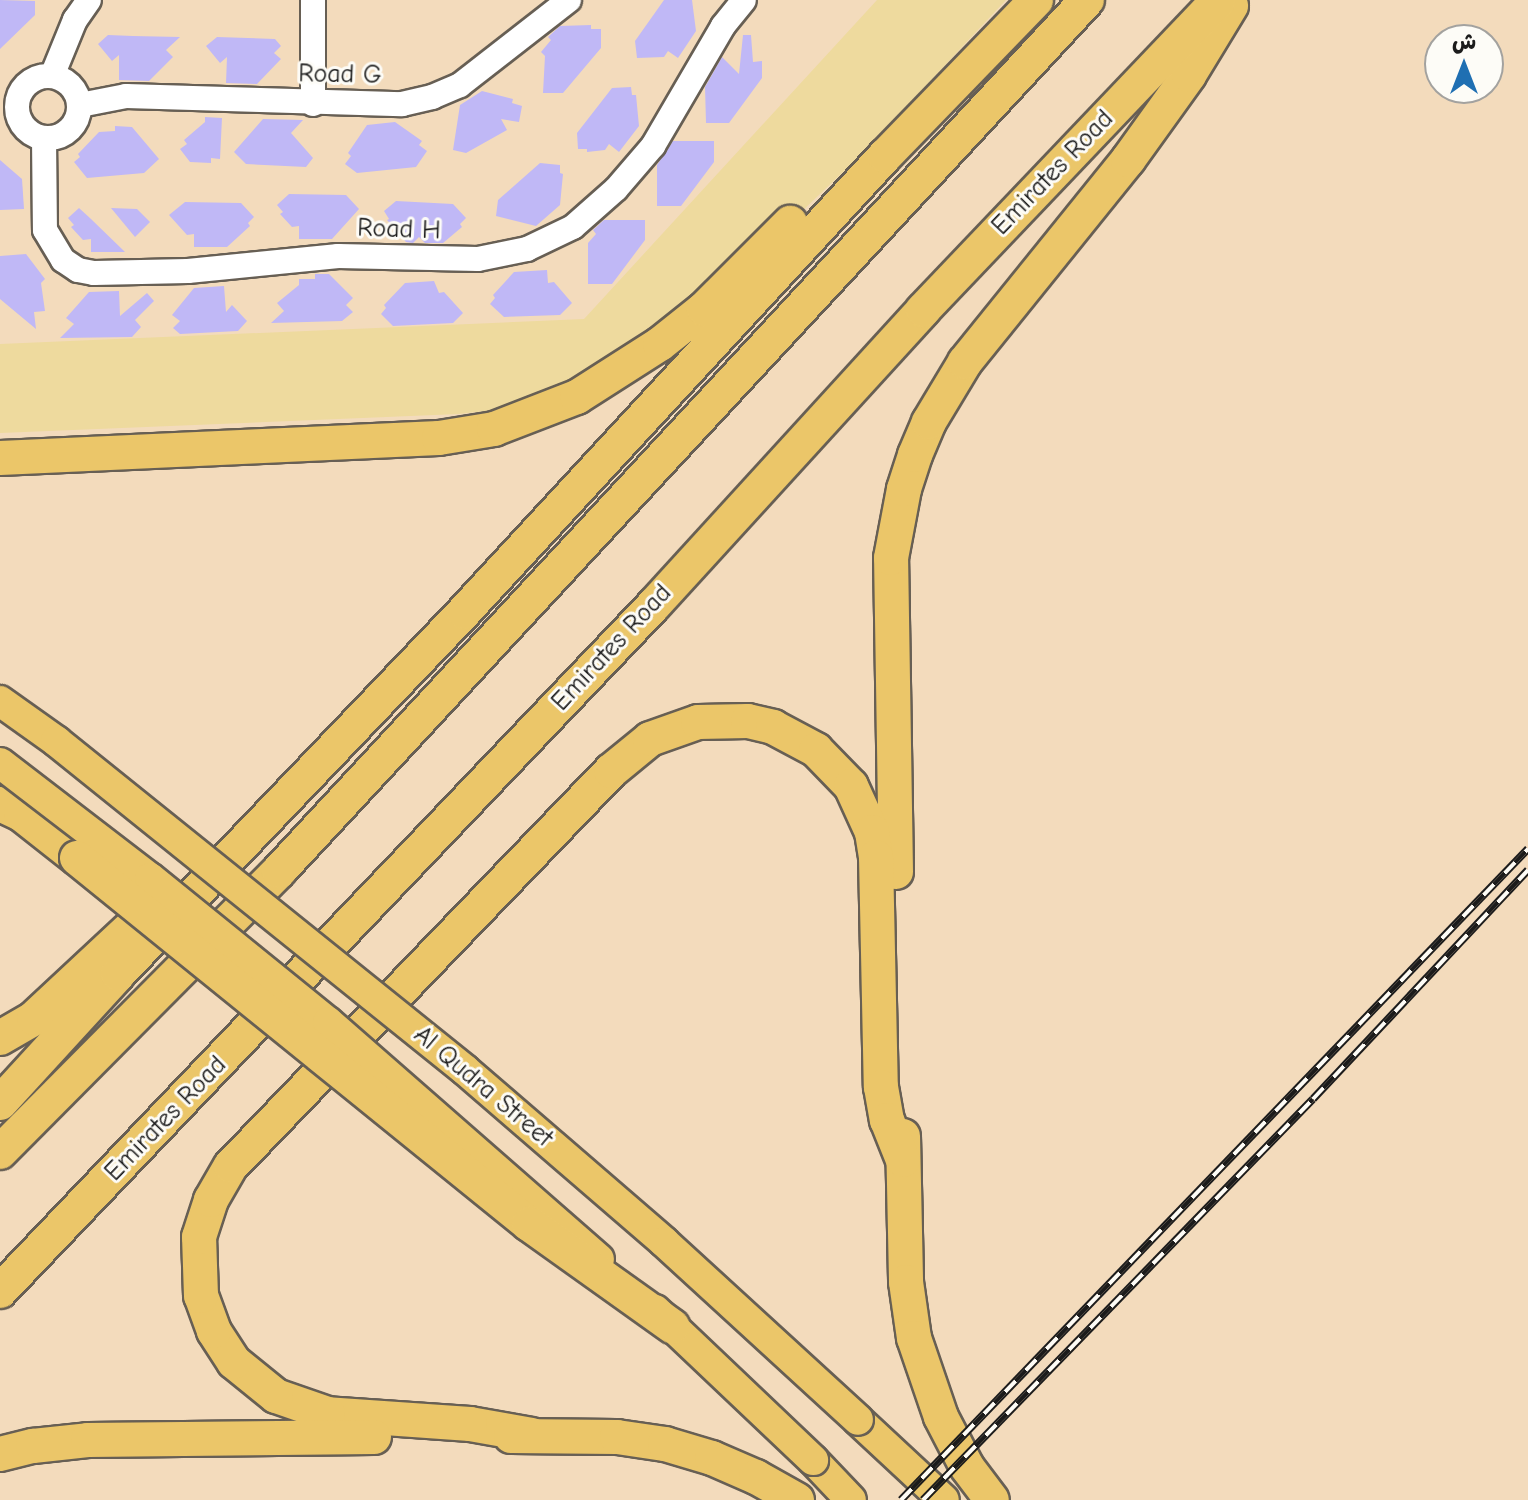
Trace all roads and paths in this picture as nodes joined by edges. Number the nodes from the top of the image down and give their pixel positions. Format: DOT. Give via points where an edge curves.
graph roads {
  1 [pos="89,0"];
  2 [pos="313,0"];
  3 [pos="569,0"];
  4 [pos="744,0"];
  5 [pos="1009,0"];
  6 [pos="1036,0"];
  7 [pos="1087,0"];
  8 [pos="1218,0"];
  9 [pos="1235,0"];
  10 [pos="52,76"];
  11 [pos="313,104"];
  12 [pos="80,105"];
  13 [pos="9,117"];
  14 [pos="44,138"];
  15 [pos="0,458"];
  16 [pos="464,612"];
  17 [pos="0,701"];
  18 [pos="0,763"];
  19 [pos="0,804"];
  20 [pos="0,1038"];
  21 [pos="0,1103"];
  22 [pos="0,1152"];
  23 [pos="903,1160"];
  24 [pos="0,1291"];
  25 [pos="672,1326"];
  26 [pos="532,1435"];
  27 [pos="0,1454"];
  28 [pos="797,1500"];
  29 [pos="851,1500"];
  30 [pos="944,1500"];
  31 [pos="992,1500"];
  1 -- 10 [label="street"];
  2 -- 11 [label="street"];
  3 -- 11 [label="street, Road G" via="486,68 432,97 402,104"];
  4 -- 14 [label="street, Road H" via="723,26 653,146 616,189 573,227 527,249 478,259 338,256 188,271 78,270 63,260 45,230"];
  5 -- 15 [label="highway" via="704,309 621,371 550,409 494,429 439,438"];
  6 -- 16 [label="highway" via="727,324"];
  7 -- 22 [label="highway" via="289,859"];
  8 -- 24 [label="highway, Emirates Road" via="621,639"];
  9 -- 23 [label="highway" via="1128,160 965,362 929,422 904,489 889,593"];
  10 -- 12 [label="street" via="71,86"];
  10 -- 13 [label="street" via="29,83"];
  11 -- 12 [label="street, Road G" via="126,96"];
  12 -- 14 [label="street" via="70,130"];
  13 -- 14 [label="street"];
  16 -- 20 [label="highway" via="401,654 231,833 34,1018"];
  16 -- 21 [label="highway"];
  17 -- 30 [label="main road, Al Qudra Street, bridge" via="465,1070 664,1242"];
  18 -- 25 [label="main road, Al Qudra Street, bridge" via="328,1022"];
  19 -- 25 [label="highway, bridge" via="77,858 529,1224"];
  23 -- 26 [label="highway" via="881,1087 876,857 872,832 851,786 816,750 773,727 748,721 698,722 650,739 611,771 231,1166 211,1200 199,1237 198,1276 214,1331 240,1368 276,1396 328,1414 470,1424"];
  23 -- 31 [label="highway" via="906,1282 921,1365 953,1443"];
  25 -- 29 [label="main road, Al Qudra Street, bridge"];
  26 -- 27 [label="highway" via="88,1440"];
  26 -- 28 [label="highway" via="665,1444 712,1458"];
}
